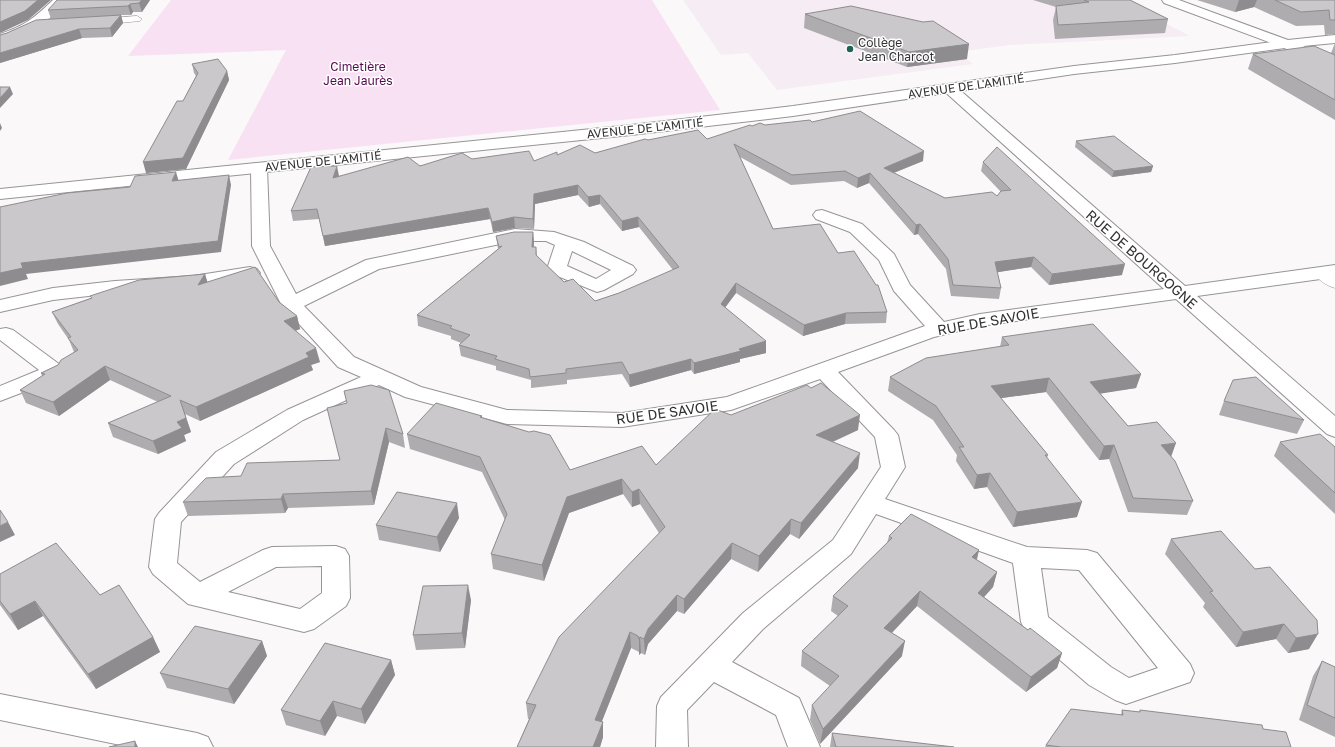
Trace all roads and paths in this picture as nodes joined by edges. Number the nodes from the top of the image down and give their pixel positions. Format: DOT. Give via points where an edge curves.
graph roads {
  1 [pos="60,0"];
  2 [pos="1168,0"];
  3 [pos="137,19"];
  4 [pos="86,22"];
  5 [pos="34,24"];
  6 [pos="49,24"];
  7 [pos="0,39"];
  8 [pos="1335,39"];
  9 [pos="1287,44"];
  10 [pos="1335,66"];
  11 [pos="950,88"];
  12 [pos="259,168"];
  13 [pos="0,194"];
  14 [pos="822,215"];
  15 [pos="566,242"];
  16 [pos="273,269"];
  17 [pos="1330,276"];
  18 [pos="1181,293"];
  19 [pos="291,304"];
  20 [pos="3,305"];
  21 [pos="939,329"];
  22 [pos="3,337"];
  23 [pos="824,370"];
  24 [pos="379,377"];
  25 [pos="0,394"];
  26 [pos="1335,428"];
  27 [pos="870,504"];
  28 [pos="1026,557"];
  29 [pos="198,596"];
  30 [pos="710,665"];
  31 [pos="0,707"];
  32 [pos="197,747"];
  33 [pos="672,747"];
  34 [pos="804,747"];
  1 -- 5 [label="street"];
  2 -- 9 [label="street"];
  3 -- 4 [label="lane"];
  5 -- 6 [label="lane"];
  5 -- 7 [label="street"];
  8 -- 9 [label="street, AVENUE DE L'AMITIÉ"];
  9 -- 10 [label="street"];
  9 -- 11 [label="street, AVENUE DE L'AMITIÉ"];
  11 -- 12 [label="street, AVENUE DE L'AMITIÉ" via="762,115"];
  11 -- 18 [label="street, RUE DE BOURGOGNE"];
  12 -- 13 [label="street, AVENUE DE L'AMITIÉ"];
  12 -- 16 [label="street, RUE DE SAVOIE" via="261,246"];
  14 -- 21 [label="street" via="856,228 872,243 887,258 901,287"];
  15 -- 19 [label="street" via="548,236 515,235 373,264"];
  16 -- 19 [label="street, RUE DE SAVOIE"];
  16 -- 20 [label="street" via="193,282 53,294"];
  17 -- 18 [label="street, RUE DE SAVOIE"];
  18 -- 21 [label="street, RUE DE SAVOIE" via="980,320"];
  18 -- 26 [label="street, RUE DE BOURGOGNE"];
  19 -- 24 [label="street, RUE DE SAVOIE" via="346,362"];
  20 -- 22 [label="street"];
  21 -- 23 [label="street, RUE DE SAVOIE"];
  22 -- 25 [label="street" via="55,372"];
  23 -- 24 [label="street, RUE DE SAVOIE" via="731,403 622,420 507,417 413,392"];
  23 -- 27 [label="street" via="886,435 893,467"];
  24 -- 29 [label="street" via="294,415 225,458 168,519 163,567"];
  27 -- 28 [label="street"];
  27 -- 30 [label="street" via="842,547 753,621"];
  28 -- 28 [label="street" via="1035,622 1100,676 1126,691 1179,673 1087,560"];
  29 -- 29 [label="street" via="304,621 336,598 336,556 272,557"];
  30 -- 33 [label="street" via="672,706"];
  30 -- 34 [label="street" via="788,707"];
  31 -- 32 [label="street"];
}
